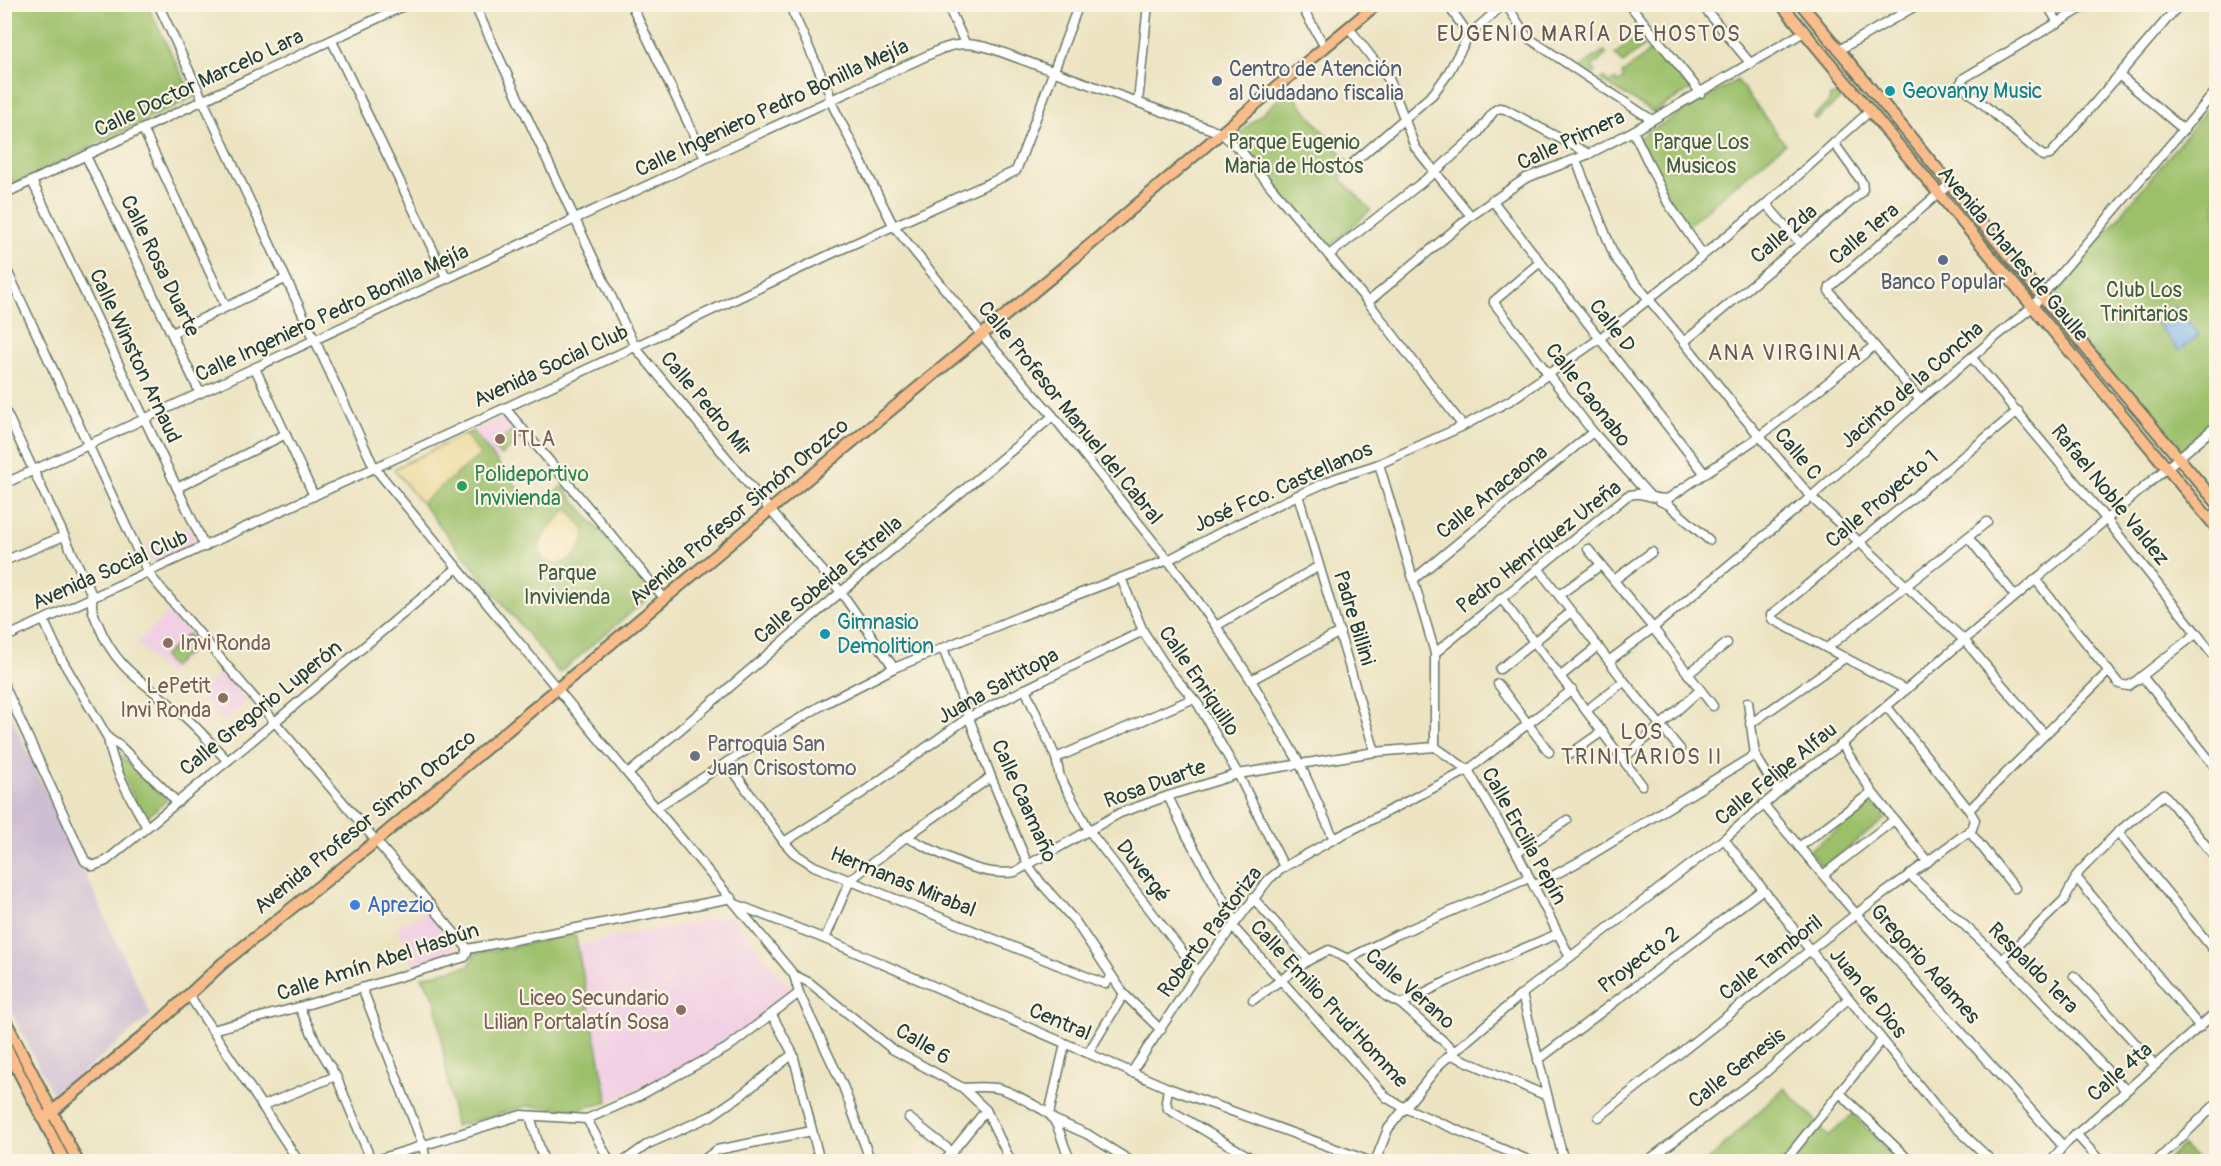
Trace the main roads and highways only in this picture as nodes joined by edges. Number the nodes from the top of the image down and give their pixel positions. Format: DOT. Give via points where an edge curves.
graph roads {
  1 [pos="1781,4"];
  2 [pos="1801,4"];
  3 [pos="1374,5"];
  4 [pos="2217,502"];
  5 [pos="2214,519"];
  6 [pos="4,1018"];
  7 [pos="4,1042"];
  8 [pos="53,1112"];
  9 [pos="43,1119"];
  10 [pos="65,1161"];
  11 [pos="78,1161"];
  1 -- 5 [label="main road, Avenida Charles de Gaulle" via="2166,468"];
  2 -- 4 [label="main road, Avenida Charles de Gaulle"];
  3 -- 8 [label="main road, Avenida Profesor Simón Orozco" via="376,841 223,963"];
  6 -- 8 [label="main road"];
  7 -- 9 [label="main road"];
  8 -- 9 [label="main road, Avenida Profesor Simón Orozco"];
  8 -- 11 [label="main road"];
  9 -- 10 [label="main road"];
}
